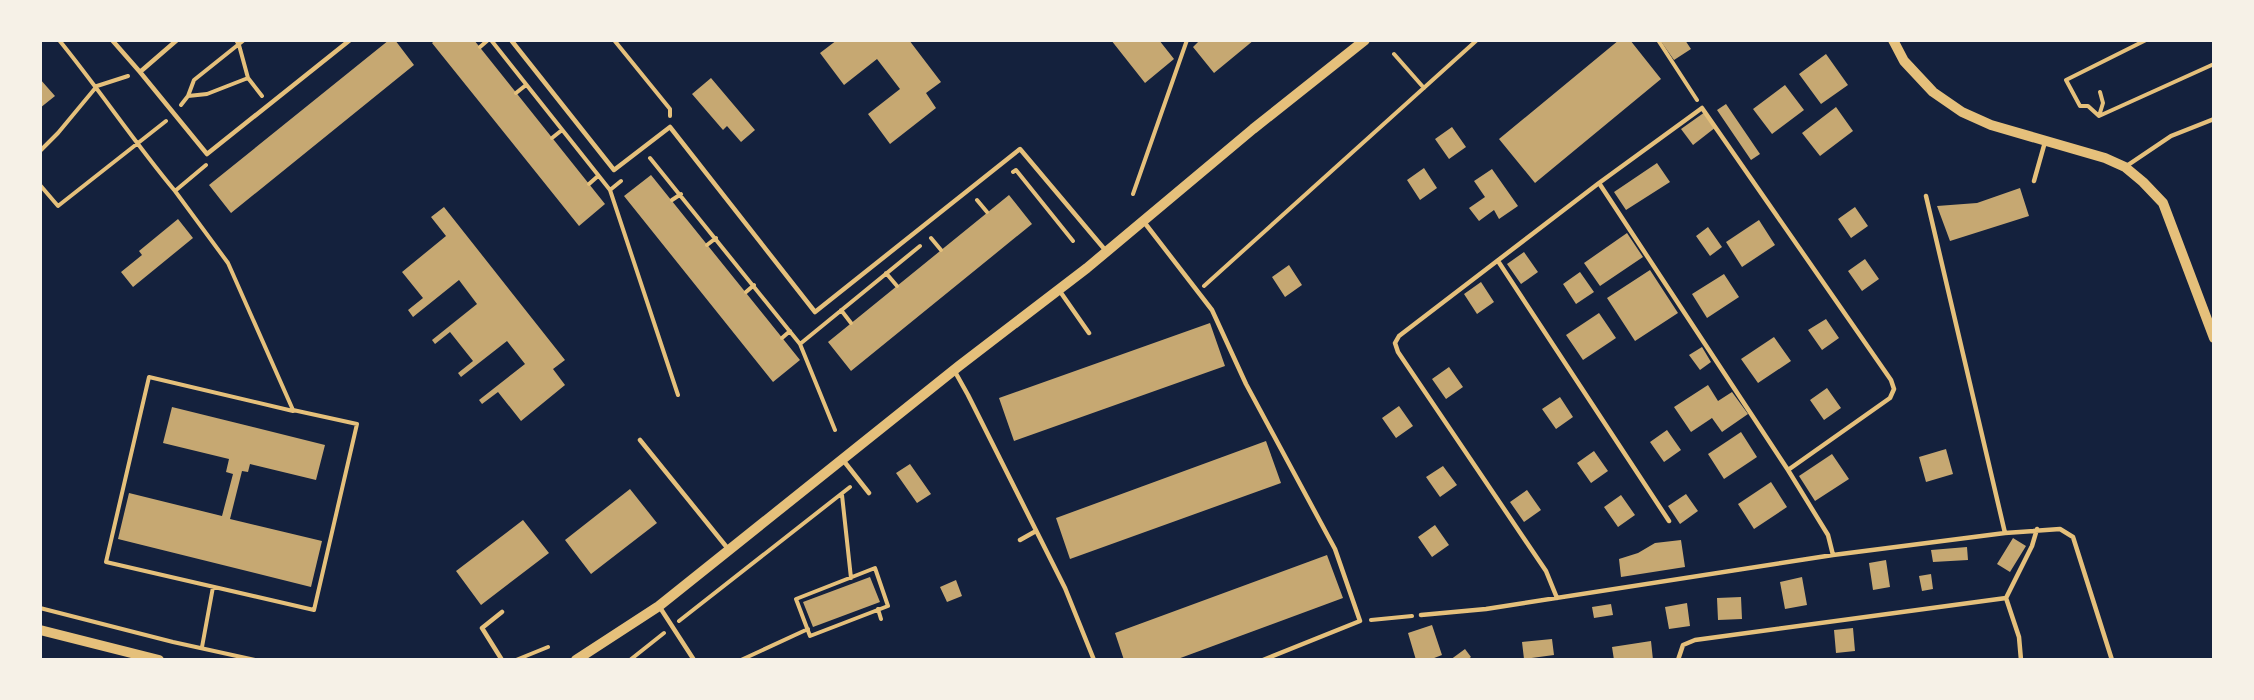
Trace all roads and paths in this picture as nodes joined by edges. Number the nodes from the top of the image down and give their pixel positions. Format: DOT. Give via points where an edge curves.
graph roads {
  1 [pos="59,40"];
  2 [pos="112,40"];
  3 [pos="177,40"];
  4 [pos="244,40"];
  5 [pos="350,40"];
  6 [pos="489,40"];
  7 [pos="511,40"];
  8 [pos="614,40"];
  9 [pos="1187,40"];
  10 [pos="1365,40"];
  11 [pos="1477,40"];
  12 [pos="1658,40"];
  13 [pos="1893,40"];
  14 [pos="2146,40"];
  15 [pos="237,43"];
  16 [pos="480,47"];
  17 [pos="1394,54"];
  18 [pos="2214,64"];
  19 [pos="140,72"];
  20 [pos="248,78"];
  21 [pos="526,85"];
  22 [pos="97,86"];
  23 [pos="1424,88"];
  24 [pos="2100,92"];
  25 [pos="516,93"];
  26 [pos="188,96"];
  27 [pos="269,105"];
  28 [pos="1702,108"];
  29 [pos="176,114"];
  30 [pos="2099,116"];
  31 [pos="2214,119"];
  32 [pos="669,127"];
  33 [pos="562,130"];
  34 [pos="552,138"];
  35 [pos="2046,140"];
  36 [pos="137,143"];
  37 [pos="40,151"];
  38 [pos="213,160"];
  39 [pos="643,164"];
  40 [pos="2125,167"];
  41 [pos="598,176"];
  42 [pos="1008,176"];
  43 [pos="626,177"];
  44 [pos="2034,181"];
  45 [pos="1599,183"];
  46 [pos="589,184"];
  47 [pos="40,185"];
  48 [pos="610,190"];
  49 [pos="175,191"];
  50 [pos="681,194"];
  51 [pos="985,194"];
  52 [pos="1133,194"];
  53 [pos="1926,196"];
  54 [pos="672,200"];
  55 [pos="977,200"];
  56 [pos="969,206"];
  57 [pos="987,212"];
  58 [pos="1144,222"];
  59 [pos="938,231"];
  60 [pos="716,238"];
  61 [pos="931,238"];
  62 [pos="1073,241"];
  63 [pos="707,244"];
  64 [pos="941,250"];
  65 [pos="1106,252"];
  66 [pos="1498,261"];
  67 [pos="886,273"];
  68 [pos="754,285"];
  69 [pos="897,286"];
  70 [pos="1059,290"];
  71 [pos="746,292"];
  72 [pos="1197,292"];
  73 [pos="841,310"];
  74 [pos="851,323"];
  75 [pos="790,331"];
  76 [pos="1089,333"];
  77 [pos="782,338"];
  78 [pos="2214,338"];
  79 [pos="800,344"];
  80 [pos="954,370"];
  81 [pos="678,395"];
  82 [pos="293,411"];
  83 [pos="835,430"];
  84 [pos="640,440"];
  85 [pos="842,459"];
  86 [pos="1788,470"];
  87 [pos="858,480"];
  88 [pos="869,493"];
  89 [pos="842,494"];
  90 [pos="1669,521"];
  91 [pos="2037,529"];
  92 [pos="1036,531"];
  93 [pos="2005,533"];
  94 [pos="1020,540"];
  95 [pos="729,550"];
  96 [pos="1833,555"];
  97 [pos="851,578"];
  98 [pos="213,587"];
  99 [pos="1557,598"];
  100 [pos="2006,598"];
  101 [pos="659,606"];
  102 [pos="40,608"];
  103 [pos="878,609"];
  104 [pos="502,612"];
  105 [pos="1421,615"];
  106 [pos="880,619"];
  107 [pos="1360,621"];
  108 [pos="672,626"];
  109 [pos="808,629"];
  110 [pos="40,630"];
  111 [pos="202,647"];
  112 [pos="548,647"];
  113 [pos="159,660"];
  114 [pos="255,660"];
  115 [pos="502,660"];
  116 [pos="516,660"];
  117 [pos="576,660"];
  118 [pos="630,660"];
  119 [pos="694,660"];
  120 [pos="741,660"];
  121 [pos="1094,660"];
  122 [pos="1263,660"];
  123 [pos="1678,660"];
  124 [pos="2021,660"];
  125 [pos="2112,660"];
  1 -- 22 [label="path"];
  2 -- 19 [label="lane"];
  3 -- 19 [label="lane"];
  4 -- 15 [label="path"];
  5 -- 27 [label="lane"];
  6 -- 16 [label="path"];
  6 -- 21 [label="path"];
  7 -- 32 [label="lane" via="614,171"];
  8 -- 32 [label="path" via="670,109"];
  9 -- 52 [label="path"];
  10 -- 58 [label="street"];
  11 -- 23 [label="path"];
  12 -- 28 [label="path"];
  13 -- 35 [label="street" via="1904,61 1933,92 1962,112 1991,125"];
  14 -- 30 [label="path" via="2066,80 2080,106 2088,106"];
  15 -- 20 [label="path"];
  15 -- 26 [label="path" via="194,80"];
  17 -- 23 [label="path"];
  18 -- 30 [label="path"];
  19 -- 22 [label="path"];
  19 -- 29 [label="lane"];
  20 -- 26 [label="path" via="207,94"];
  20 -- 27 [label="path"];
  21 -- 25 [label="path"];
  21 -- 33 [label="path"];
  22 -- 36 [label="path"];
  22 -- 37 [label="path"];
  23 -- 72 [label="path"];
  24 -- 30 [label="path" via="2103,103"];
  26 -- 29 [label="path"];
  27 -- 29 [label="lane" via="207,154"];
  28 -- 45 [label="lane"];
  28 -- 86 [label="lane" via="1894,389 1890,398"];
  29 -- 36 [label="path"];
  31 -- 40 [label="lane" via="2170,136"];
  32 -- 65 [label="lane" via="815,312 1020,149"];
  33 -- 34 [label="path"];
  33 -- 41 [label="path"];
  35 -- 40 [label="street"];
  35 -- 44 [label="lane"];
  36 -- 47 [label="path" via="58,206"];
  36 -- 49 [label="path"];
  38 -- 49 [label="path"];
  39 -- 50 [label="path" via="651,157"];
  40 -- 78 [label="street" via="2163,203"];
  41 -- 46 [label="path"];
  41 -- 48 [label="path"];
  42 -- 62 [label="path" via="1016,170"];
  43 -- 48 [label="path"];
  45 -- 66 [label="lane"];
  45 -- 86 [label="lane"];
  48 -- 81 [label="path"];
  49 -- 98 [label="path" via="228,263 293,410 357,424 314,610"];
  50 -- 54 [label="path"];
  50 -- 60 [label="path"];
  51 -- 55 [label="path"];
  53 -- 93 [label="lane"];
  55 -- 56 [label="path"];
  55 -- 57 [label="path"];
  58 -- 65 [label="street"];
  58 -- 72 [label="lane"];
  59 -- 61 [label="path"];
  60 -- 63 [label="path"];
  60 -- 68 [label="path"];
  61 -- 64 [label="path"];
  61 -- 67 [label="path"];
  65 -- 70 [label="street"];
  66 -- 90 [label="lane"];
  66 -- 99 [label="lane" via="1395,343 1546,571"];
  67 -- 69 [label="path"];
  67 -- 73 [label="path"];
  68 -- 71 [label="path"];
  68 -- 75 [label="path"];
  70 -- 76 [label="lane"];
  70 -- 80 [label="street"];
  72 -- 107 [label="lane" via="1212,310 1246,384 1335,549"];
  73 -- 74 [label="path"];
  73 -- 79 [label="path"];
  75 -- 77 [label="path"];
  75 -- 79 [label="path"];
  79 -- 83 [label="path"];
  80 -- 85 [label="street"];
  80 -- 92 [label="lane"];
  82 -- 98 [label="path" via="149,377 106,562"];
  84 -- 95 [label="lane"];
  85 -- 87 [label="lane"];
  85 -- 95 [label="street"];
  86 -- 96 [label="lane" via="1828,536"];
  87 -- 88 [label="lane"];
  87 -- 89 [label="path"];
  89 -- 97 [label="path"];
  89 -- 108 [label="path"];
  91 -- 93 [label="lane"];
  91 -- 100 [label="lane"];
  91 -- 125 [label="lane" via="2060,529 2073,537"];
  92 -- 94 [label="lane"];
  92 -- 121 [label="lane" via="1065,588"];
  93 -- 96 [label="lane"];
  95 -- 101 [label="street"];
  96 -- 99 [label="lane"];
  97 -- 103 [label="path" via="875,568 888,606"];
  97 -- 109 [label="path" via="796,599"];
  98 -- 111 [label="path"];
  99 -- 105 [label="lane"];
  100 -- 123 [label="lane" via="1695,640 1683,645"];
  100 -- 124 [label="lane" via="2019,637"];
  101 -- 108 [label="lane"];
  101 -- 117 [label="street"];
  102 -- 111 [label="path"];
  103 -- 106 [label="path"];
  103 -- 109 [label="path" via="810,636"];
  104 -- 115 [label="lane" via="482,627"];
  105 -- 107 [label="path"];
  107 -- 122 [label="lane"];
  108 -- 118 [label="path"];
  108 -- 119 [label="lane"];
  109 -- 120 [label="path"];
  110 -- 113 [label="street"];
  111 -- 114 [label="path"];
  112 -- 116 [label="path"];
}
